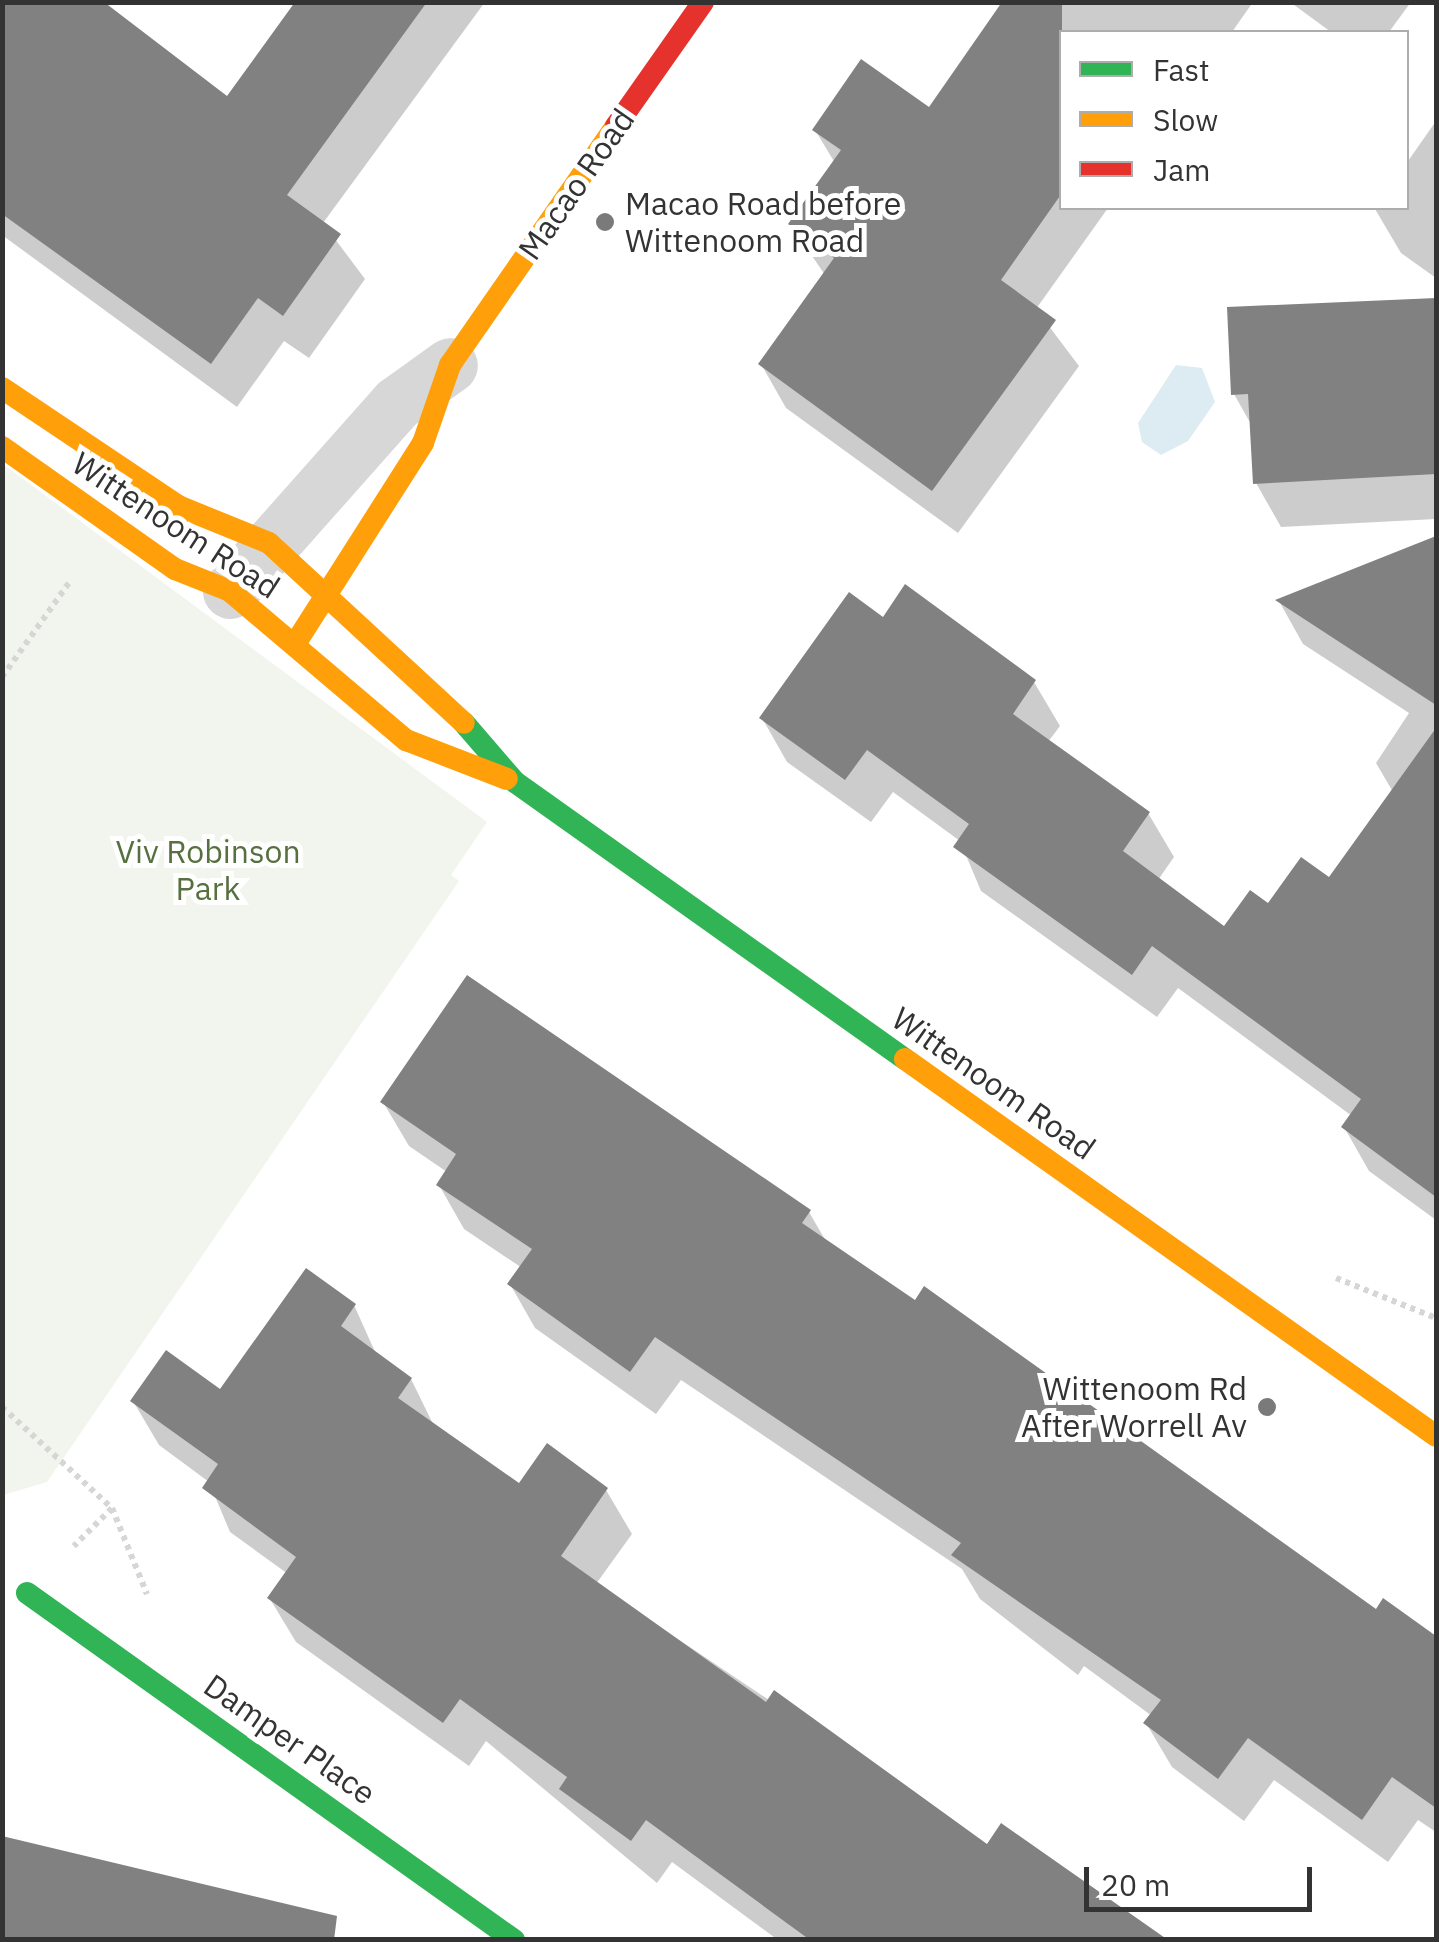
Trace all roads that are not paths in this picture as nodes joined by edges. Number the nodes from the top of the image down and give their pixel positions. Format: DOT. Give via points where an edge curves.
graph roads {
  1 [pos="703,2"];
  2 [pos="450,365"];
  3 [pos="2,388"];
  4 [pos="2,447"];
  5 [pos="269,543"];
  6 [pos="230,591"];
  7 [pos="333,595"];
  8 [pos="294,644"];
  9 [pos="514,782"];
  10 [pos="1436,1436"];
  11 [pos="27,1593"];
  12 [pos="514,1940"];
  1 -- 2 [label="street, Macao Road"];
  2 -- 5 [label="street, Macao Road" via="396,402"];
  2 -- 7 [label="street, Macao Road" via="423,443"];
  3 -- 5 [label="street, Wittenoom Road" via="178,506"];
  4 -- 6 [label="street, Wittenoom Road" via="109,525"];
  5 -- 6 [label="street, Macao Road"];
  5 -- 7 [label="street, Wittenoom Road"];
  6 -- 8 [label="street, Wittenoom Road"];
  7 -- 8 [label="street, Macao Road"];
  7 -- 9 [label="street, Wittenoom Road"];
  8 -- 9 [label="street, Wittenoom Road" via="406,740"];
  9 -- 10 [label="street, Wittenoom Road"];
  11 -- 12 [label="street, Damper Place"];
}
